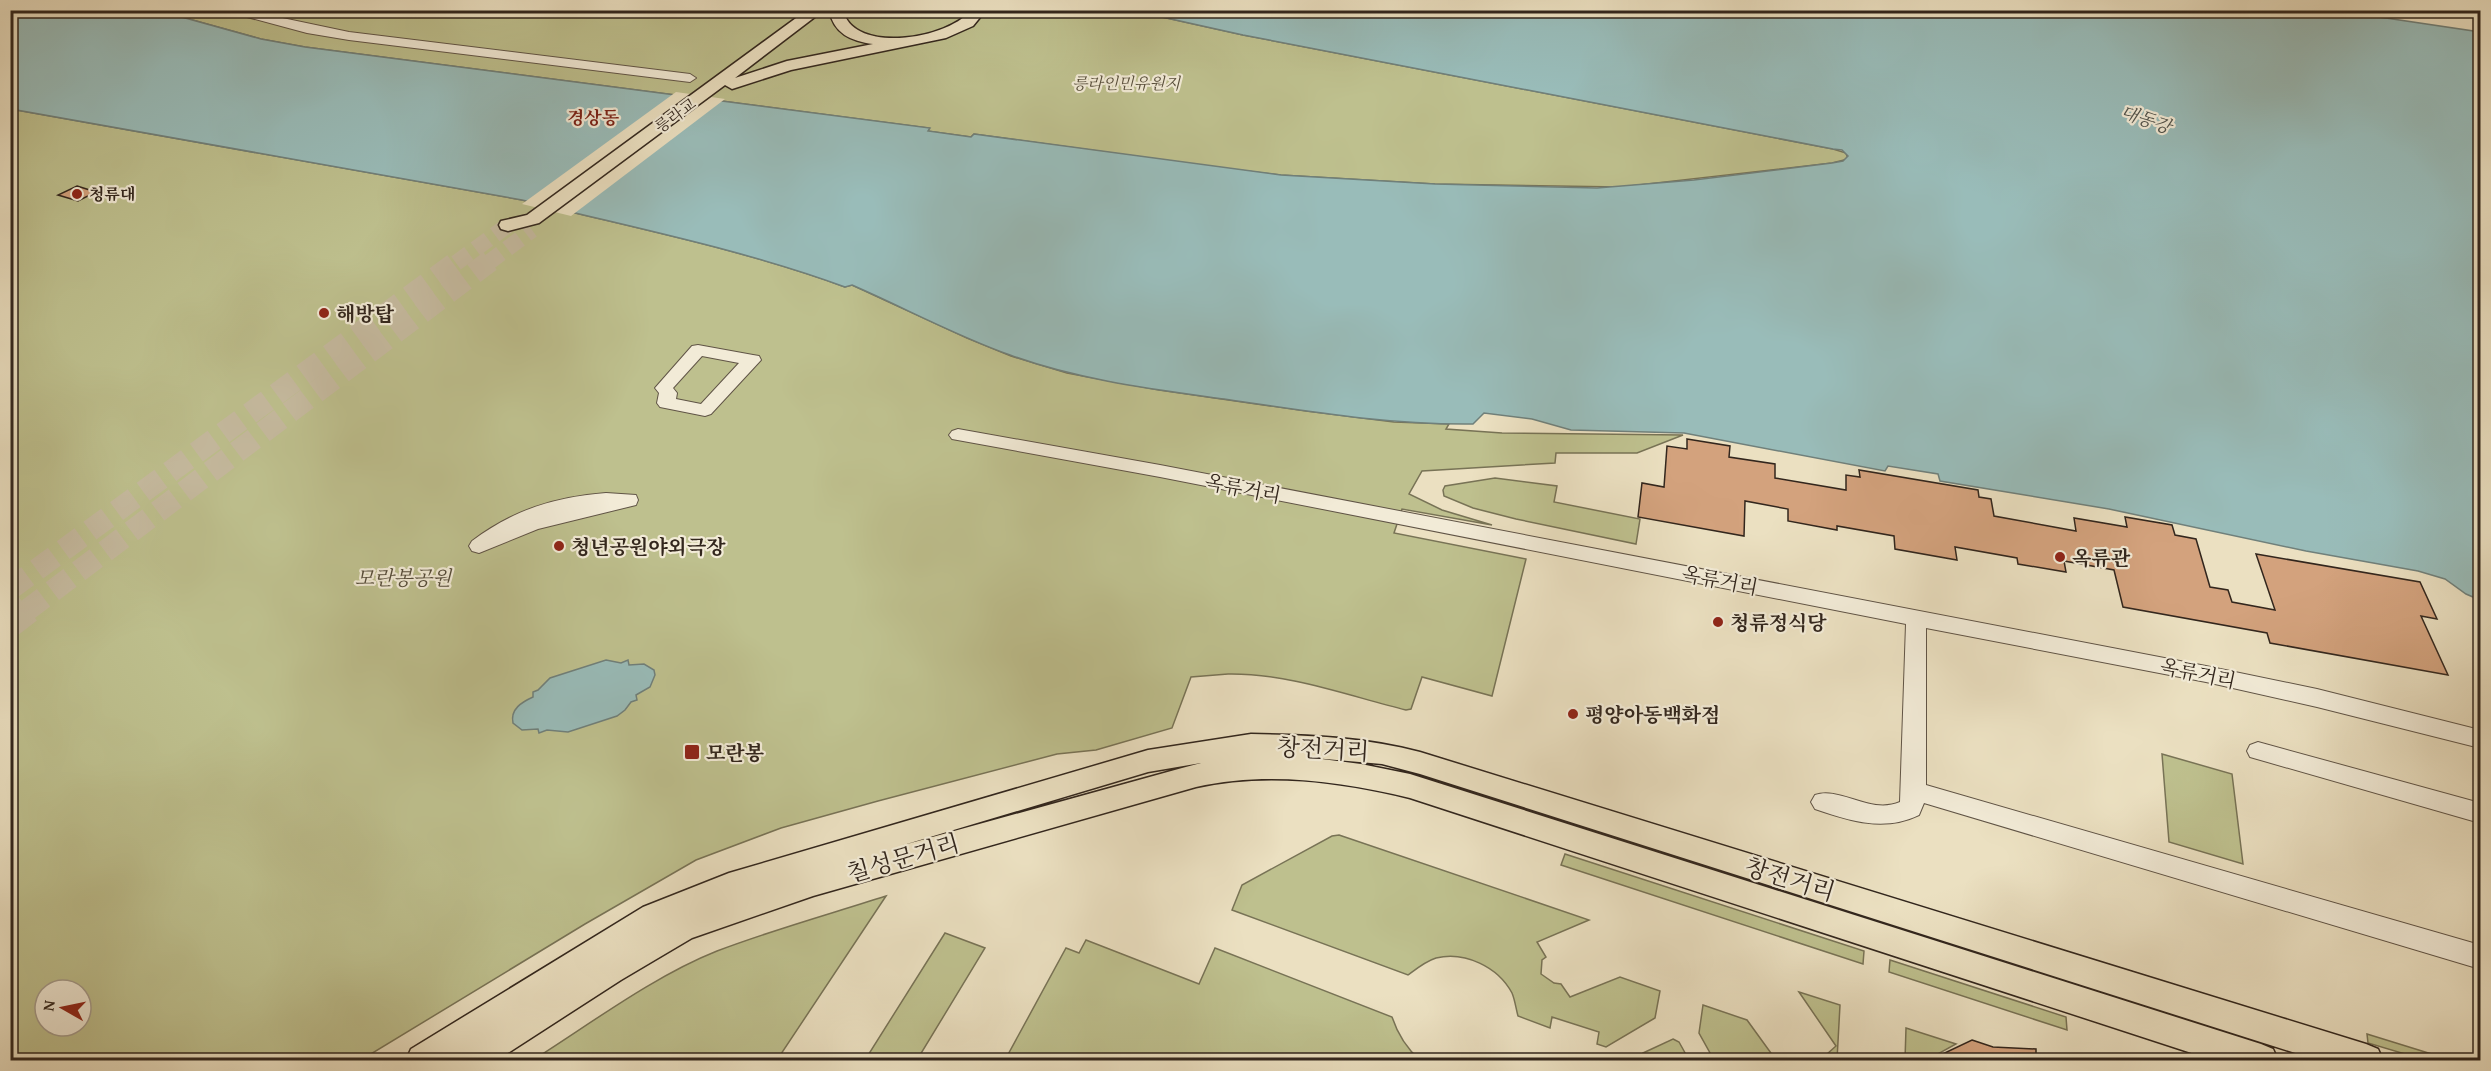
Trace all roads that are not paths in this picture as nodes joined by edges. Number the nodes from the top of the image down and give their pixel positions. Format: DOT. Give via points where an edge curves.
graph roads {
  1 [pos="227,10"];
  2 [pos="800,10"];
  3 [pos="817,10"];
  4 [pos="836,10"];
  5 [pos="979,10"];
  6 [pos="786,33"];
  7 [pos="909,42"];
  8 [pos="690,78"];
  9 [pos="700,97"];
  10 [pos="508,225"];
  11 [pos="666,403"];
  12 [pos="957,435"];
  13 [pos="479,546"];
  14 [pos="1916,618"];
  15 [pos="2481,739"];
  16 [pos="1205,751"];
  17 [pos="2258,751"];
  18 [pos="1375,777"];
  19 [pos="1914,791"];
  20 [pos="1823,802"];
  21 [pos="2481,813"];
  22 [pos="2481,957"];
  23 [pos="423,1060"];
  24 [pos="468,1060"];
  25 [pos="2261,1060"];
  26 [pos="2366,1060"];
  1 -- 8 [label="street" via="349,36"];
  2 -- 6 [label="main road"];
  3 -- 6 [label="main road, 릉라교"];
  4 -- 7 [label="main road" via="841,27 853,34"];
  5 -- 7 [label="main road" via="975,18 957,29"];
  6 -- 9 [label="main road, 릉라교"];
  7 -- 9 [label="main road" via="761,73"];
  9 -- 10 [label="main road, 릉라교" via="532,225"];
  11 -- 11 [label="street" via="705,410 753,360 698,350 664,388 668,393"];
  12 -- 14 [label="street, 옥류거리"];
  13 -- 13 [label="street" via="532,524 629,500 573,501 524,515"];
  14 -- 15 [label="street, 옥류거리" via="2206,674"];
  14 -- 19 [label="street"];
  16 -- 23 [label="main road, 칠성문거리" via="1148,761 740,882 654,917"];
  16 -- 26 [label="main road, 창전거리" via="1251,745 1324,747 1382,753 1420,763"];
  17 -- 21 [label="street"];
  18 -- 24 [label="main road, 칠성문거리" via="1257,768 1208,773 813,884 682,928"];
  18 -- 25 [label="main road, 창전거리"];
  19 -- 20 [label="street" via="1911,808 1900,815 1877,816"];
  19 -- 22 [label="street"];
}
